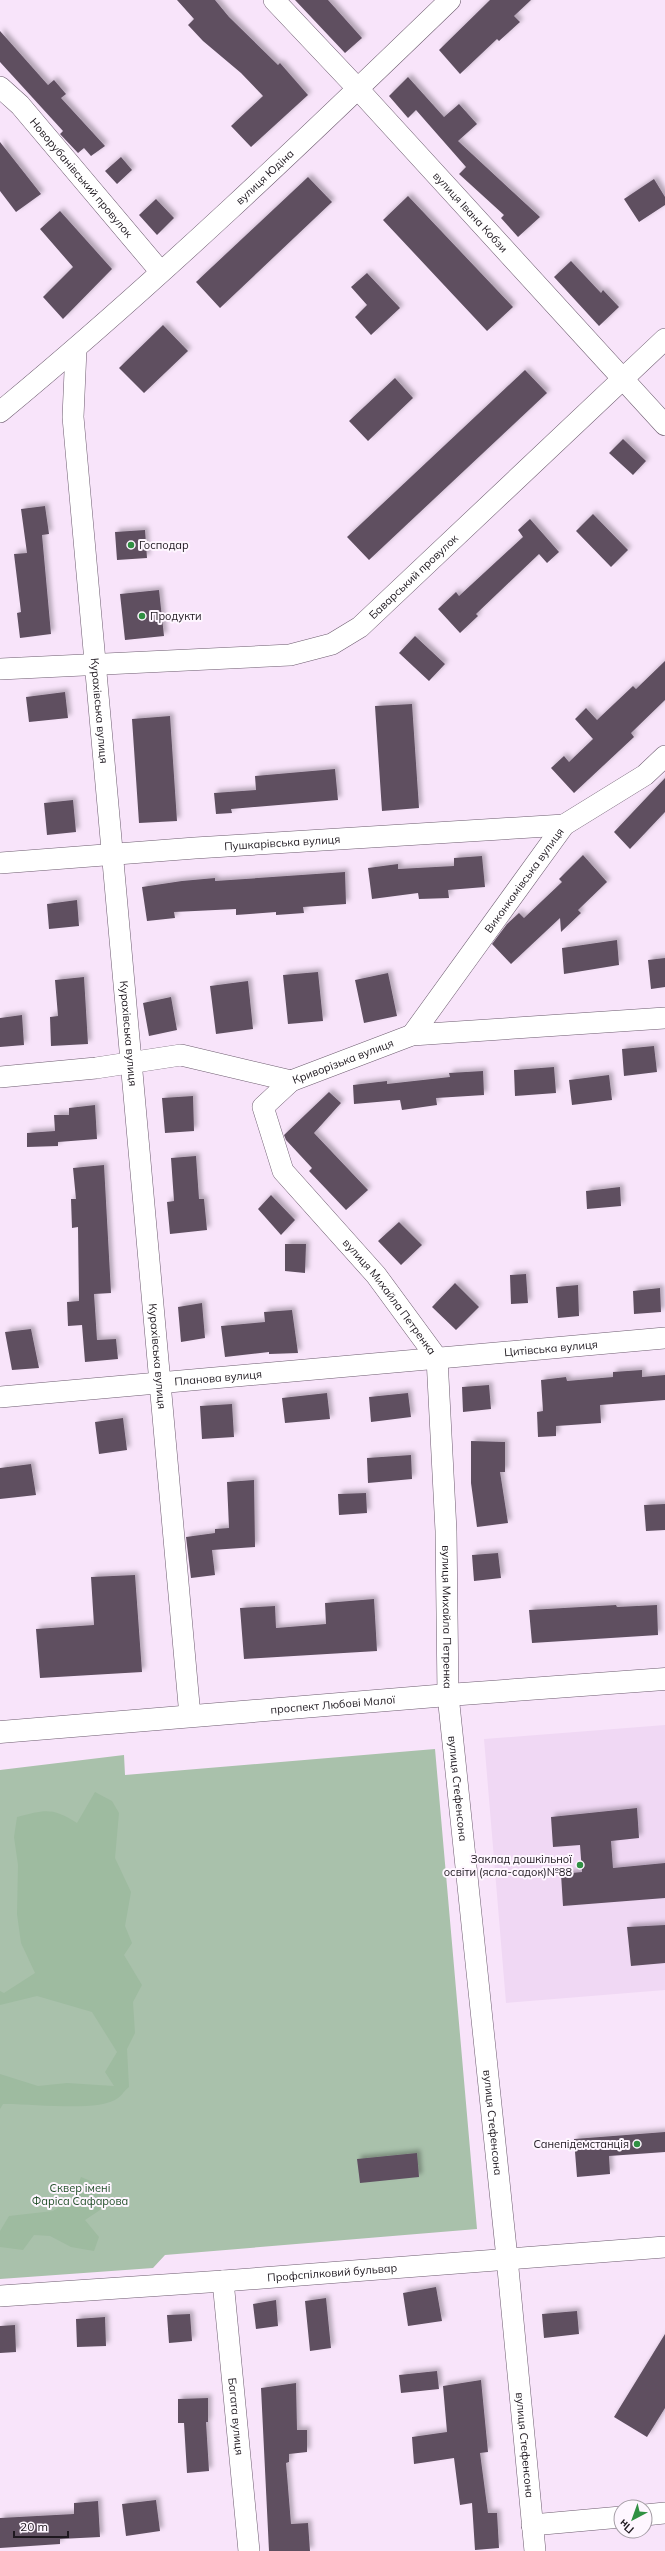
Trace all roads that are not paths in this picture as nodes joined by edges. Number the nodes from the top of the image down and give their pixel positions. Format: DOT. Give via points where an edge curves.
graph roads {
  1 [pos="274,0"];
  2 [pos="450,0"];
  3 [pos="0,87"];
  4 [pos="358,89"];
  5 [pos="160,271"];
  6 [pos="665,339"];
  7 [pos="76,349"];
  8 [pos="623,379"];
  9 [pos="0,412"];
  10 [pos="665,425"];
  11 [pos="95,663"];
  12 [pos="0,668"];
  13 [pos="665,756"];
  14 [pos="564,825"];
  15 [pos="111,853"];
  16 [pos="0,863"];
  17 [pos="665,1018"];
  18 [pos="412,1035"];
  19 [pos="131,1063"];
  20 [pos="0,1077"];
  21 [pos="291,1081"];
  22 [pos="665,1338"];
  23 [pos="437,1358"];
  24 [pos="160,1382"];
  25 [pos="0,1397"];
  26 [pos="665,1679"];
  27 [pos="448,1694"];
  28 [pos="190,1716"];
  29 [pos="0,1732"];
  30 [pos="665,2247"];
  31 [pos="507,2258"];
  32 [pos="222,2281"];
  33 [pos="0,2296"];
  34 [pos="665,2513"];
  35 [pos="653,2514"];
  36 [pos="613,2518"];
  37 [pos="532,2525"];
  38 [pos="249,2551"];
  39 [pos="535,2551"];
  1 -- 4 [label="street, вулиця Івана Кобзи"];
  2 -- 4 [label="street, вулиця Юдіна"];
  3 -- 5 [label="street, Новорубанівський провулок" via="20,105"];
  4 -- 5 [label="street, вулиця Юдіна"];
  4 -- 8 [label="street, вулиця Івана Кобзи"];
  5 -- 7 [label="street, вулиця Юдіна"];
  6 -- 8 [label="street, Баварський провулок"];
  7 -- 9 [label="street, вулиця Юдіна"];
  7 -- 11 [label="street, Курахівська вулиця" via="73,417"];
  8 -- 10 [label="street, вулиця Івана Кобзи"];
  8 -- 11 [label="street, Баварський провулок" via="360,627 332,644 290,655"];
  11 -- 12 [label="street, Баварський провулок"];
  11 -- 15 [label="street, Курахівська вулиця"];
  13 -- 14 [label="street, Виконкомівська вулиця" via="645,775"];
  14 -- 15 [label="street, Пушкарівська вулиця"];
  14 -- 18 [label="street, Виконкомівська вулиця"];
  15 -- 16 [label="street, Пушкарівська вулиця"];
  15 -- 19 [label="street, Курахівська вулиця"];
  17 -- 18 [label="street, Криворізька вулиця"];
  18 -- 21 [label="street, Криворізька вулиця"];
  19 -- 20 [label="street, Криворізька вулиця"];
  19 -- 21 [label="street, Криворізька вулиця" via="181,1055"];
  19 -- 24 [label="street, Курахівська вулиця"];
  21 -- 23 [label="street, вулиця Михайла Петренка" via="264,1106 283,1171 376,1275"];
  22 -- 23 [label="street, Цитівська вулиця"];
  23 -- 24 [label="street, Планова вулиця"];
  23 -- 27 [label="street, вулиця Михайла Петренка" via="446,1531"];
  24 -- 25 [label="street, Планова вулиця"];
  24 -- 28 [label="street, Курахівська вулиця"];
  26 -- 27 [label="main road, проспект Любові Малої"];
  27 -- 28 [label="main road, проспект Любові Малої"];
  27 -- 31 [label="street, вулиця Стефенсона"];
  28 -- 29 [label="main road, проспект Любові Малої"];
  30 -- 31 [label="street, Профспілковий бульвар"];
  31 -- 32 [label="street, Профспілковий бульвар"];
  31 -- 37 [label="street, вулиця Стефенсона"];
  32 -- 33 [label="street, Профспілковий бульвар"];
  32 -- 38 [label="street, Багата вулиця"];
  34 -- 35 [label="street"];
  36 -- 37 [label="street"];
  37 -- 39 [label="street, вулиця Стефенсона"];
}
